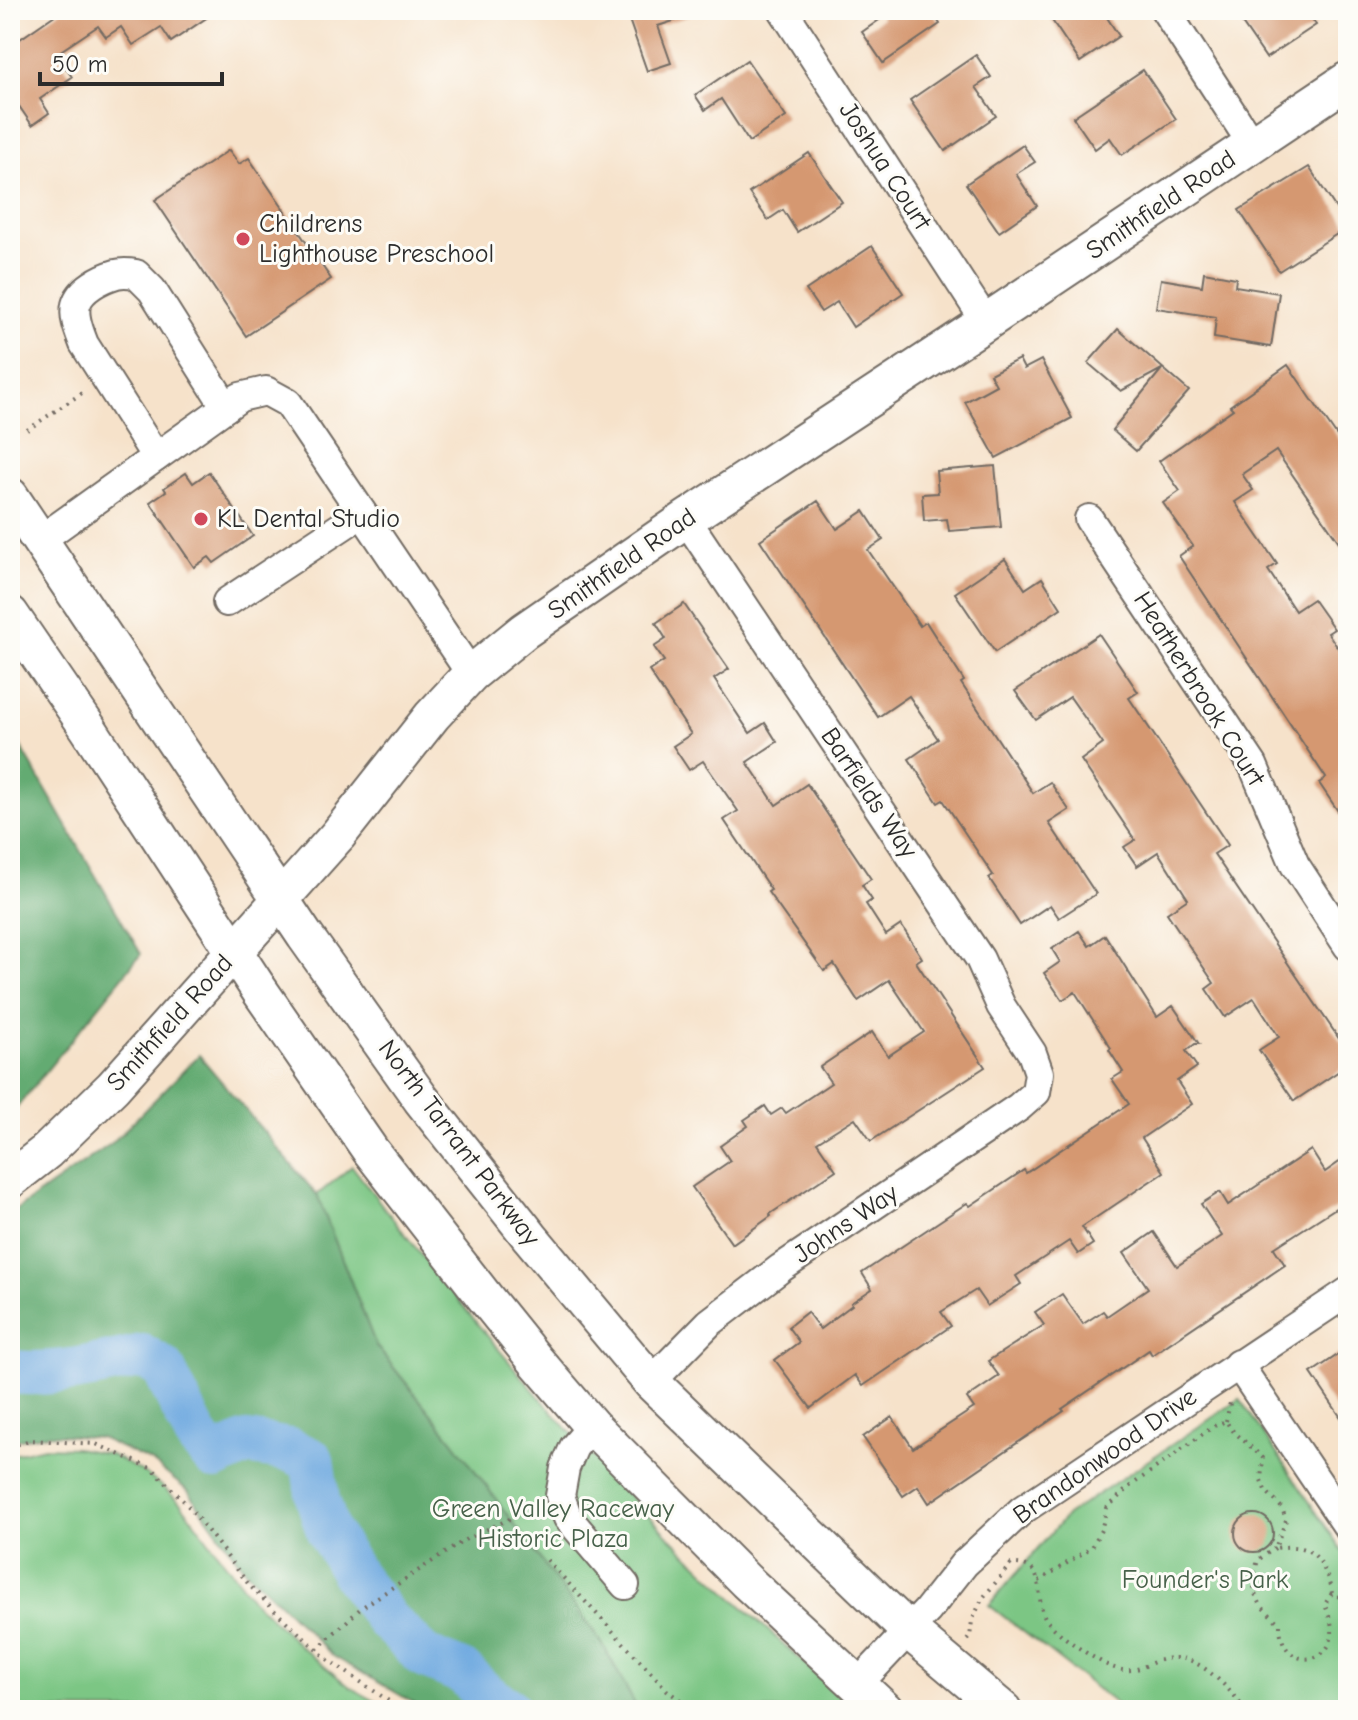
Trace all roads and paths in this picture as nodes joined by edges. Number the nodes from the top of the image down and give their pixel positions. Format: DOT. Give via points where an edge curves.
graph roads {
  1 [pos="783,10"];
  2 [pos="1165,10"];
  3 [pos="1348,80"];
  4 [pos="1252,144"];
  5 [pos="986,322"];
  6 [pos="106,377"];
  7 [pos="226,407"];
  8 [pos="27,430"];
  9 [pos="156,457"];
  10 [pos="10,496"];
  11 [pos="362,513"];
  12 [pos="686,519"];
  13 [pos="1089,519"];
  14 [pos="40,540"];
  15 [pos="227,602"];
  16 [pos="10,614"];
  17 [pos="471,674"];
  18 [pos="281,901"];
  19 [pos="1339,913"];
  20 [pos="1348,946"];
  21 [pos="234,952"];
  22 [pos="1039,1073"];
  23 [pos="10,1180"];
  24 [pos="1348,1292"];
  25 [pos="1238,1364"];
  26 [pos="651,1382"];
  27 [pos="592,1426"];
  28 [pos="10,1447"];
  29 [pos="560,1496"];
  30 [pos="1348,1527"];
  31 [pos="1275,1548"];
  32 [pos="547,1560"];
  33 [pos="1039,1581"];
  34 [pos="625,1585"];
  35 [pos="1332,1593"];
  36 [pos="1348,1602"];
  37 [pos="908,1630"];
  38 [pos="965,1641"];
  39 [pos="317,1649"];
  40 [pos="857,1685"];
  41 [pos="402,1710"];
  42 [pos="700,1710"];
  43 [pos="885,1710"];
  44 [pos="1003,1710"];
  45 [pos="1245,1710"];
  1 -- 5 [label="street, Joshua Court"];
  2 -- 4 [label="street"];
  3 -- 4 [label="main road, Smithfield Road"];
  4 -- 5 [label="main road, Smithfield Road"];
  5 -- 12 [label="main road, Smithfield Road"];
  6 -- 7 [label="street" via="84,344 75,307 82,293 100,281 119,273 136,274 152,290"];
  6 -- 8 [label="path"];
  6 -- 9 [label="street"];
  7 -- 9 [label="street"];
  7 -- 11 [label="street" via="240,397 266,391 288,403"];
  9 -- 14 [label="street"];
  10 -- 14 [label="main road, North Tarrant Parkway"];
  11 -- 15 [label="street"];
  11 -- 17 [label="street"];
  12 -- 17 [label="main road, Smithfield Road"];
  12 -- 22 [label="street, Barfields Way" via="980,959"];
  13 -- 19 [label="street, Heatherbrook Court" via="1253,765 1295,865"];
  14 -- 18 [label="main road, North Tarrant Parkway"];
  16 -- 21 [label="main road"];
  17 -- 18 [label="main road, Smithfield Road"];
  18 -- 21 [label="main road, Smithfield Road"];
  18 -- 26 [label="main road, North Tarrant Parkway" via="421,1099"];
  19 -- 20 [label="street, Heatherbrook Court"];
  21 -- 23 [label="main road, Smithfield Road" via="113,1087"];
  21 -- 27 [label="main road" via="370,1150"];
  22 -- 26 [label="street, Johns Way" via="1036,1092 1019,1107 781,1268 709,1323"];
  24 -- 25 [label="street, Brandonwood Drive"];
  25 -- 30 [label="street"];
  25 -- 37 [label="street, Brandonwood Drive" via="1022,1510 964,1564"];
  26 -- 37 [label="main road, North Tarrant Parkway"];
  27 -- 29 [label="street" via="574,1447"];
  27 -- 40 [label="main road"];
  28 -- 39 [label="path" via="30,1440 96,1444 153,1469 250,1586"];
  29 -- 34 [label="street" via="568,1518"];
  29 -- 39 [label="path" via="468,1538 361,1608"];
  31 -- 33 [label="path" via="1286,1520 1261,1480 1263,1458 1226,1421 1129,1487 1107,1508 1092,1547"];
  31 -- 35 [label="path" via="1305,1548 1320,1560"];
  31 -- 35 [label="path" via="1258,1560 1255,1594 1280,1624 1287,1650 1300,1659 1322,1653 1330,1642 1325,1604"];
  32 -- 42 [label="path" via="667,1690"];
  33 -- 38 [label="path" via="1029,1567 1011,1564 982,1599"];
  33 -- 45 [label="path" via="1040,1610 1048,1622 1094,1658 1121,1671 1178,1658 1193,1660"];
  35 -- 36 [label="path"];
  37 -- 40 [label="street, Brandonwood Drive"];
  37 -- 44 [label="main road, North Tarrant Parkway"];
  39 -- 41 [label="path"];
  40 -- 43 [label="main road"];
}
